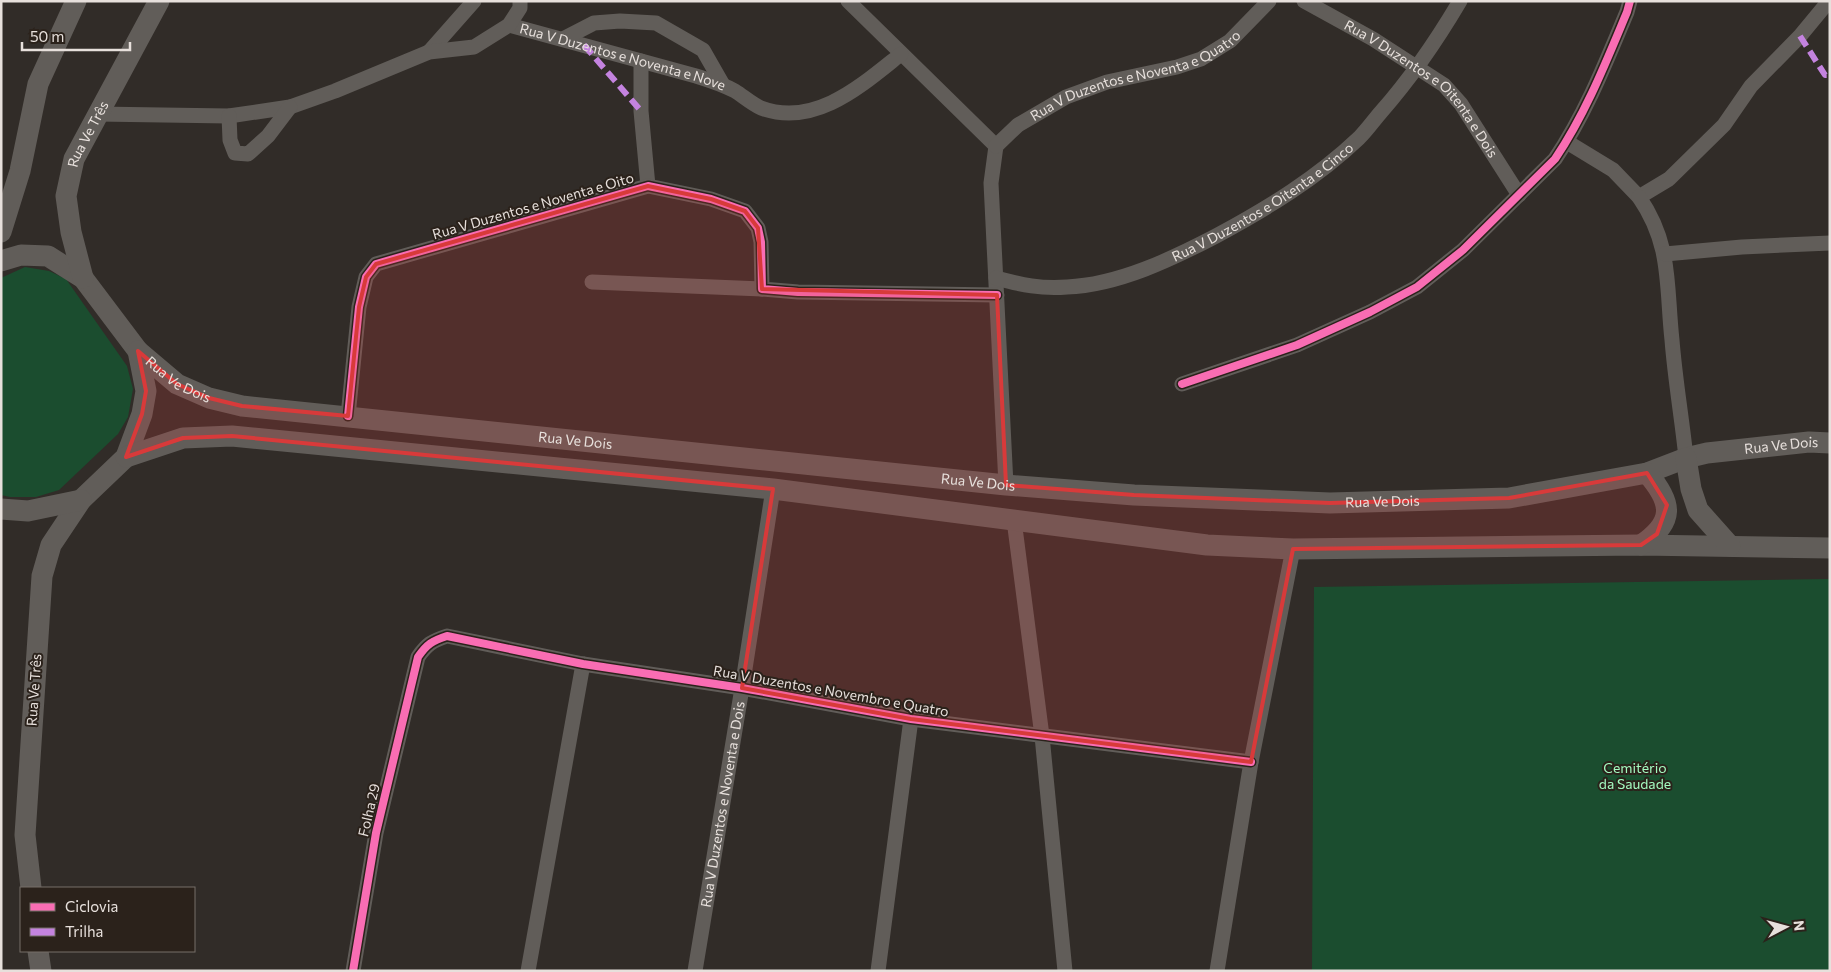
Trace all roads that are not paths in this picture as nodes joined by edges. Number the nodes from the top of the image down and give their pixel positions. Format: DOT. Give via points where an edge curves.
graph roads {
  1 [pos="76,1"];
  2 [pos="159,1"];
  3 [pos="474,1"];
  4 [pos="520,1"];
  5 [pos="848,1"];
  6 [pos="1269,1"];
  7 [pos="1304,1"];
  8 [pos="1460,1"];
  9 [pos="1630,1"];
  10 [pos="1829,1"];
  11 [pos="509,24"];
  12 [pos="563,38"];
  13 [pos="429,52"];
  14 [pos="901,54"];
  15 [pos="641,60"];
  16 [pos="1417,66"];
  17 [pos="723,85"];
  18 [pos="290,107"];
  19 [pos="97,114"];
  20 [pos="229,116"];
  21 [pos="1566,142"];
  22 [pos="996,146"];
  23 [pos="648,186"];
  24 [pos="1519,195"];
  25 [pos="1639,196"];
  26 [pos="1,232"];
  27 [pos="1830,243"];
  28 [pos="1665,254"];
  29 [pos="1,261"];
  30 [pos="83,278"];
  31 [pos="996,278"];
  32 [pos="592,282"];
  33 [pos="762,289"];
  34 [pos="997,295"];
  35 [pos="138,351"];
  36 [pos="1182,384"];
  37 [pos="348,416"];
  38 [pos="1830,442"];
  39 [pos="126,457"];
  40 [pos="1686,458"];
  41 [pos="1647,473"];
  42 [pos="1006,485"];
  43 [pos="773,489"];
  44 [pos="80,500"];
  45 [pos="1,509"];
  46 [pos="1014,520"];
  47 [pos="1641,545"];
  48 [pos="1730,546"];
  49 [pos="1830,548"];
  50 [pos="1293,549"];
  51 [pos="418,657"];
  52 [pos="583,664"];
  53 [pos="742,688"];
  54 [pos="911,719"];
  55 [pos="1042,736"];
  56 [pos="1251,762"];
  57 [pos="31,887"];
  58 [pos="38,952"];
  59 [pos="41,971"];
  60 [pos="354,971"];
  61 [pos="528,971"];
  62 [pos="695,971"];
  63 [pos="878,971"];
  64 [pos="1065,971"];
  65 [pos="1217,971"];
  1 -- 26 [label="main road" via="38,84 20,171"];
  2 -- 19 [label="main road, Rua Ve Três"];
  3 -- 13 [label="street"];
  4 -- 11 [label="street" via="520,8"];
  5 -- 14 [label="street"];
  6 -- 22 [label="street, Rua V Duzentos e Noventa e Quatro" via="1230,41 1201,60 1107,82 1066,97 1018,124"];
  7 -- 16 [label="street, Rua V Duzentos e Oitenta e Dois"];
  8 -- 16 [label="street, Rua V Duzentos e Oitenta e Cinco"];
  9 -- 21 [label="street" via="1582,117"];
  10 -- 25 [label="street" via="1751,86 1724,125 1668,179"];
  11 -- 12 [label="street, Rua V Duzentos e Noventa e Nove"];
  11 -- 13 [label="street, Rua V Duzentos e Noventa e Nove" via="474,47"];
  12 -- 15 [label="street, Rua V Duzentos e Noventa e Nove"];
  12 -- 17 [label="street" via="594,23 656,23 703,50"];
  13 -- 18 [label="street, Rua V Duzentos e Noventa e Nove"];
  14 -- 17 [label="street, Rua V Duzentos e Noventa e Nove" via="857,90 817,109 787,112 761,108"];
  14 -- 22 [label="street"];
  15 -- 17 [label="street, Rua V Duzentos e Noventa e Nove"];
  15 -- 23 [label="street" via="641,111"];
  16 -- 24 [label="street, Rua V Duzentos e Oitenta e Dois" via="1444,85 1462,104"];
  16 -- 31 [label="street, Rua V Duzentos e Oitenta e Cinco" via="1359,137 1306,182 1261,212 1176,257 1113,280 1069,287 1032,287"];
  18 -- 20 [label="street, Rua V Duzentos e Noventa e Nove"];
  18 -- 20 [label="street" via="268,136 248,154 235,153 230,140"];
  19 -- 20 [label="street, Rua V Duzentos e Noventa e Nove"];
  19 -- 30 [label="main road, Rua Ve Três" via="74,159 66,196"];
  21 -- 24 [label="street" via="1555,159"];
  21 -- 25 [label="street" via="1613,170"];
  22 -- 31 [label="street" via="992,183"];
  23 -- 33 [label="street, Rua V Duzentos e Noventa e Oito" via="711,199 745,211 758,228"];
  23 -- 37 [label="street, Rua V Duzentos e Noventa e Oito" via="376,264 366,277 359,307"];
  24 -- 36 [label="street" via="1463,250 1418,287 1297,345"];
  25 -- 28 [label="street" via="1650,213"];
  27 -- 28 [label="street"];
  28 -- 40 [label="street"];
  29 -- 30 [label="main road" via="21,255 48,256"];
  30 -- 35 [label="main road"];
  31 -- 34 [label="street"];
  32 -- 33 [label="street"];
  33 -- 34 [label="street"];
  34 -- 42 [label="street"];
  35 -- 37 [label="main road, Rua Ve Dois" via="178,384 209,398 242,406"];
  35 -- 39 [label="main road" via="146,391 142,414"];
  37 -- 42 [label="main road, Rua Ve Dois"];
  38 -- 40 [label="main road, Rua Ve Dois" via="1716,452"];
  39 -- 43 [label="main road" via="183,438 232,436"];
  39 -- 44 [label="main road, Rua Ve Três"];
  40 -- 41 [label="main road, Rua Ve Dois"];
  40 -- 48 [label="main road" via="1698,510"];
  41 -- 42 [label="main road, Rua Ve Dois" via="1509,498 1429,501 1212,498"];
  41 -- 47 [label="main road" via="1658,485 1667,504 1665,520 1656,534"];
  43 -- 46 [label="main road"];
  43 -- 53 [label="street, Rua V Duzentos e Noventa e Dois"];
  44 -- 45 [label="main road" via="28,511"];
  44 -- 57 [label="main road, Rua Ve Três" via="51,545 42,576 25,834"];
  46 -- 50 [label="main road" via="1207,545"];
  46 -- 55 [label="street"];
  47 -- 48 [label="main road"];
  47 -- 50 [label="main road"];
  48 -- 49 [label="main road"];
  50 -- 56 [label="street"];
  51 -- 52 [label="street, Rua V Duzentos e Novembro e Quatro" via="425,646 447,636"];
  51 -- 60 [label="street, Folha 29" via="376,833"];
  52 -- 53 [label="street, Rua V Duzentos e Novembro e Quatro"];
  52 -- 61 [label="street"];
  53 -- 54 [label="street, Rua V Duzentos e Novembro e Quatro"];
  53 -- 62 [label="street, Rua V Duzentos e Noventa e Dois"];
  54 -- 55 [label="street, Rua V Duzentos e Novembro e Quatro"];
  54 -- 63 [label="street"];
  55 -- 56 [label="street, Rua V Duzentos e Novembro e Quatro"];
  55 -- 64 [label="street"];
  56 -- 65 [label="street"];
  58 -- 59 [label="main road"];
}
